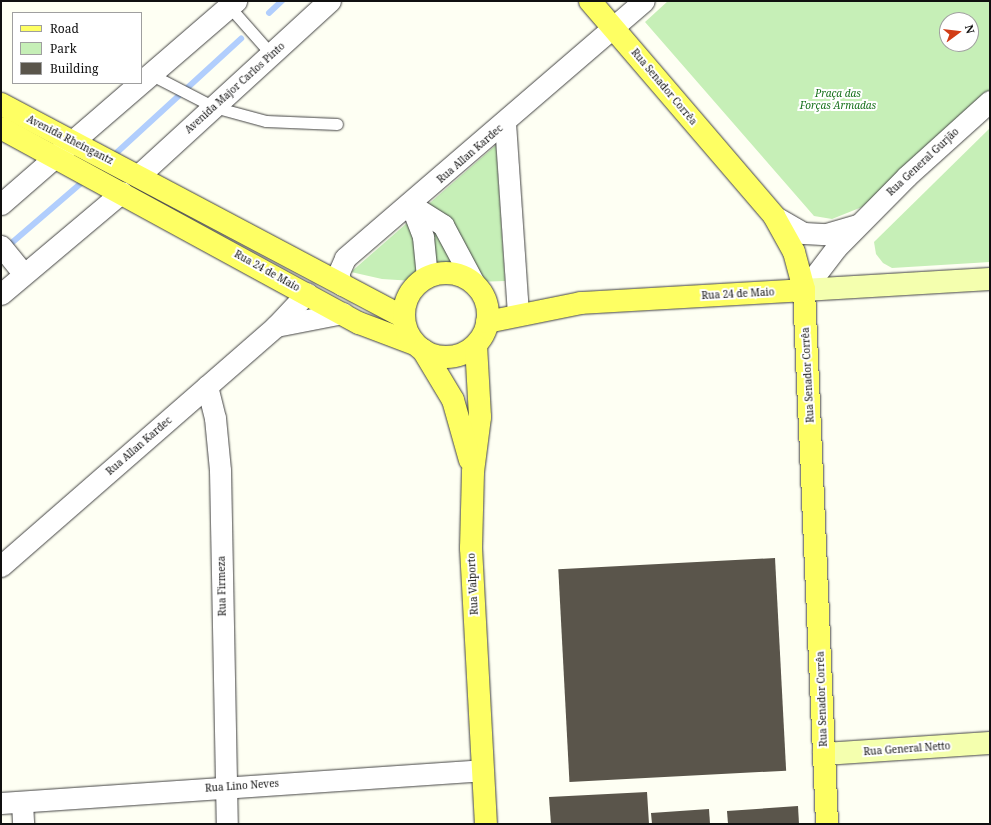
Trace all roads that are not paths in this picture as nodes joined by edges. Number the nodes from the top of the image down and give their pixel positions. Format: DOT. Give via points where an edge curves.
graph roads {
  1 [pos="330,1"];
  2 [pos="590,1"];
  3 [pos="644,1"];
  4 [pos="233,7"];
  5 [pos="614,27"];
  6 [pos="267,50"];
  7 [pos="161,80"];
  8 [pos="1,104"];
  9 [pos="207,104"];
  10 [pos="987,110"];
  11 [pos="505,123"];
  12 [pos="337,124"];
  13 [pos="1,128"];
  14 [pos="77,144"];
  15 [pos="62,160"];
  16 [pos="134,173"];
  17 [pos="114,188"];
  18 [pos="1,204"];
  19 [pos="411,205"];
  20 [pos="774,216"];
  21 [pos="859,225"];
  22 [pos="1,246"];
  23 [pos="18,268"];
  24 [pos="427,277"];
  25 [pos="990,278"];
  26 [pos="342,285"];
  27 [pos="476,285"];
  28 [pos="804,290"];
  29 [pos="307,293"];
  30 [pos="1,294"];
  31 [pos="375,304"];
  32 [pos="343,313"];
  33 [pos="518,314"];
  34 [pos="404,318"];
  35 [pos="487,322"];
  36 [pos="276,326"];
  37 [pos="476,345"];
  38 [pos="419,347"];
  39 [pos="207,386"];
  40 [pos="473,472"];
  41 [pos="1,566"];
  42 [pos="990,743"];
  43 [pos="824,754"];
  44 [pos="482,770"];
  45 [pos="226,787"];
  46 [pos="22,802"];
  47 [pos="1,803"];
  48 [pos="23,824"];
  49 [pos="227,824"];
  50 [pos="486,824"];
  51 [pos="827,824"];
  1 -- 6 [label="street, Avenida Major Carlos Pinto"];
  2 -- 5 [label="main road, Rua Senador Corrêa"];
  3 -- 5 [label="street, Rua Allan Kardec"];
  4 -- 6 [label="lane"];
  4 -- 7 [label="street"];
  5 -- 11 [label="street, Rua Allan Kardec"];
  5 -- 20 [label="main road, Rua Senador Corrêa"];
  6 -- 9 [label="street, Avenida Major Carlos Pinto"];
  7 -- 9 [label="lane"];
  7 -- 14 [label="street"];
  8 -- 14 [label="main road, Avenida Rheingantz"];
  9 -- 12 [label="lane" via="266,121"];
  9 -- 16 [label="street, Avenida Major Carlos Pinto"];
  10 -- 21 [label="street, Rua General Gurjão"];
  11 -- 19 [label="street, Rua Allan Kardec"];
  11 -- 33 [label="street"];
  13 -- 15 [label="main road, Avenida Rheingantz"];
  14 -- 15 [label="street"];
  14 -- 16 [label="main road, Avenida Rheingantz"];
  15 -- 17 [label="main road, Avenida Rheingantz"];
  15 -- 18 [label="street"];
  16 -- 26 [label="main road"];
  17 -- 23 [label="street"];
  17 -- 29 [label="main road, Rua 24 de Maio"];
  19 -- 24 [label="street" via="423,237"];
  19 -- 26 [label="street, Rua Allan Kardec" via="345,258 338,274"];
  19 -- 27 [label="street" via="443,225"];
  20 -- 21 [label="street, Rua General Gurjão" via="804,232 826,234"];
  20 -- 28 [label="main road, Rua Senador Corrêa" via="794,252"];
  21 -- 28 [label="street, Rua General Gurjão"];
  22 -- 23 [label="street"];
  23 -- 30 [label="street"];
  24 -- 27 [label="main road" via="453,274"];
  24 -- 34 [label="main road" via="409,296"];
  25 -- 28 [label="main road, Rua 24 de Maio"];
  26 -- 31 [label="main road"];
  27 -- 35 [label="main road" via="488,308"];
  28 -- 33 [label="main road, Rua 24 de Maio" via="581,303"];
  28 -- 43 [label="main road, Rua Senador Corrêa"];
  29 -- 32 [label="main road, Rua 24 de Maio"];
  29 -- 36 [label="street, Rua Allan Kardec"];
  31 -- 32 [label="main road"];
  31 -- 34 [label="main road"];
  32 -- 36 [label="street"];
  32 -- 38 [label="main road, Rua 24 de Maio" via="381,334"];
  33 -- 35 [label="main road, Rua 24 de Maio"];
  34 -- 38 [label="main road"];
  35 -- 37 [label="main road"];
  36 -- 39 [label="street, Rua Allan Kardec"];
  37 -- 38 [label="main road, Rua 24 de Maio" via="453,357"];
  37 -- 40 [label="main road, Rua Valporto" via="480,417"];
  38 -- 40 [label="main road" via="453,400"];
  39 -- 41 [label="street, Rua Allan Kardec"];
  39 -- 45 [label="street, Rua Firmeza" via="215,418 220,470"];
  40 -- 44 [label="main road, Rua Valporto" via="471,548"];
  42 -- 43 [label="main road, Rua General Netto"];
  43 -- 51 [label="main road, Rua Senador Corrêa"];
  44 -- 45 [label="street, Rua Lino Neves"];
  44 -- 50 [label="main road, Rua Valporto"];
  45 -- 46 [label="street, Rua Lino Neves"];
  45 -- 49 [label="street, Rua Firmeza"];
  46 -- 47 [label="street, Rua Lino Neves"];
  46 -- 48 [label="street"];
}
